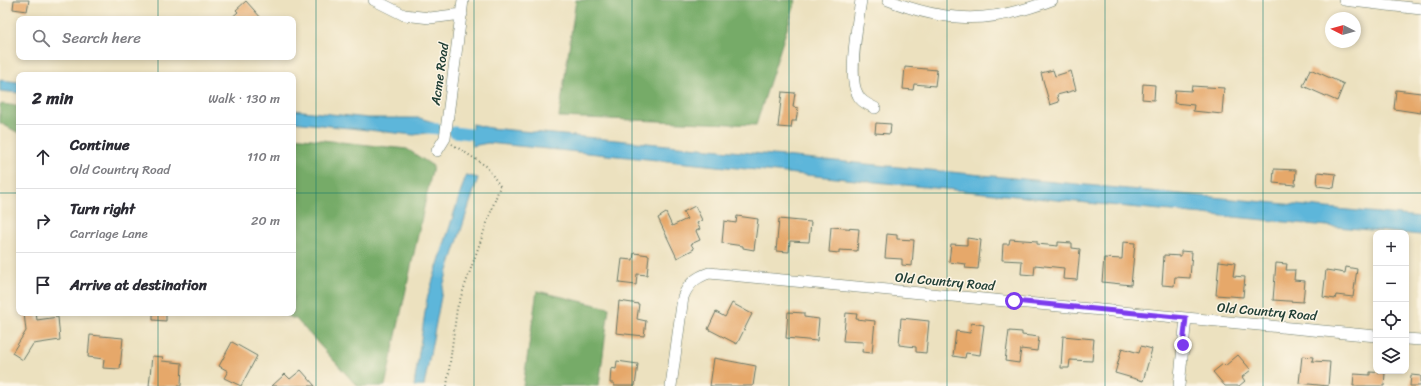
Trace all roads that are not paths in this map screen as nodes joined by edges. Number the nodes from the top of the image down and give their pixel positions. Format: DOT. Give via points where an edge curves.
graph roads {
  1 [pos="374,0"];
  2 [pos="463,0"];
  3 [pos="861,0"];
  4 [pos="888,0"];
  5 [pos="1052,0"];
  6 [pos="1344,0"];
  7 [pos="1421,9"];
  8 [pos="462,14"];
  9 [pos="875,108"];
  10 [pos="438,151"];
  11 [pos="1186,318"];
  12 [pos="1373,336"];
  13 [pos="1409,339"];
  14 [pos="1421,340"];
  15 [pos="671,386"];
  16 [pos="1179,386"];
  1 -- 8 [label="street" via="404,14 430,18"];
  2 -- 8 [label="street, Acme Road"];
  3 -- 9 [label="street" via="853,81 858,97"];
  4 -- 5 [label="street" via="925,13 970,18 994,17 1017,12"];
  6 -- 7 [label="street"];
  8 -- 10 [label="street, Acme Road" via="445,138"];
  11 -- 12 [label="street, Old Country Road"];
  11 -- 15 [label="street, Old Country Road" via="709,273 695,279 685,290"];
  11 -- 16 [label="street"];
  13 -- 14 [label="street"];
}
